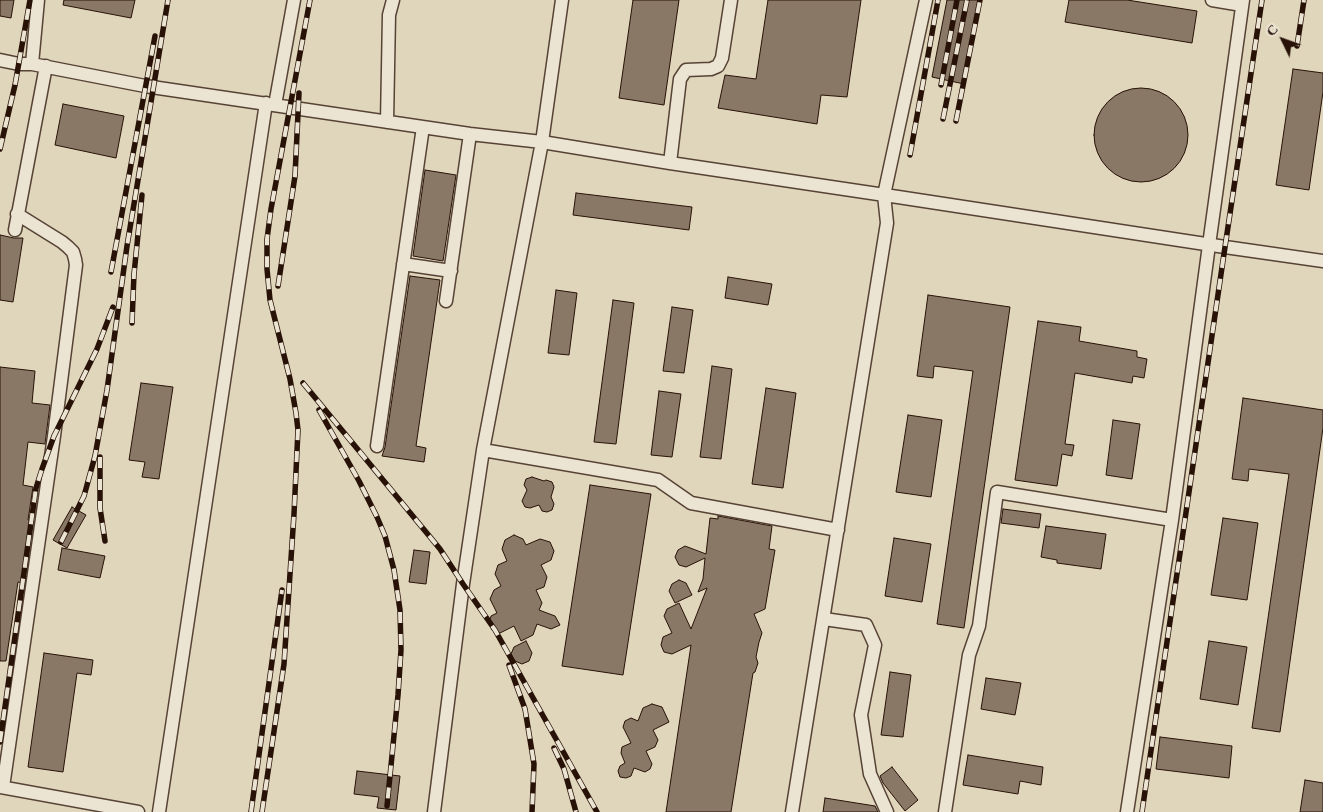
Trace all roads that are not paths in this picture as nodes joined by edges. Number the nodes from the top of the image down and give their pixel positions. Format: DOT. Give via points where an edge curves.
graph roads {
  1 [pos="38,0"];
  2 [pos="294,0"];
  3 [pos="392,0"];
  4 [pos="562,0"];
  5 [pos="731,0"];
  6 [pos="926,0"];
  7 [pos="1212,0"];
  8 [pos="1243,3"];
  9 [pos="0,60"];
  10 [pos="32,64"];
  11 [pos="46,66"];
  12 [pos="271,104"];
  13 [pos="387,122"];
  14 [pos="423,127"];
  15 [pos="470,134"];
  16 [pos="542,142"];
  17 [pos="670,163"];
  18 [pos="884,195"];
  19 [pos="17,214"];
  20 [pos="15,230"];
  21 [pos="1209,245"];
  22 [pos="1323,261"];
  23 [pos="403,264"];
  24 [pos="450,271"];
  25 [pos="446,301"];
  26 [pos="377,446"];
  27 [pos="483,450"];
  28 [pos="1172,520"];
  29 [pos="838,530"];
  30 [pos="824,619"];
  31 [pos="1,787"];
  32 [pos="138,812"];
  33 [pos="159,812"];
  34 [pos="434,812"];
  35 [pos="792,812"];
  36 [pos="887,812"];
  37 [pos="945,812"];
  38 [pos="1126,812"];
  1 -- 10 [label="lane"];
  2 -- 12 [label="lane"];
  3 -- 13 [label="lane"];
  4 -- 16 [label="lane"];
  5 -- 17 [label="lane" via="718,66 686,70 680,80"];
  6 -- 18 [label="lane"];
  7 -- 8 [label="lane"];
  8 -- 21 [label="lane"];
  9 -- 10 [label="lane"];
  10 -- 11 [label="lane"];
  11 -- 12 [label="lane" via="145,86"];
  11 -- 19 [label="lane"];
  12 -- 13 [label="lane"];
  12 -- 33 [label="lane"];
  13 -- 14 [label="lane"];
  14 -- 15 [label="lane"];
  14 -- 23 [label="lane"];
  15 -- 16 [label="lane"];
  15 -- 24 [label="lane"];
  16 -- 17 [label="lane"];
  16 -- 27 [label="lane"];
  17 -- 18 [label="lane"];
  18 -- 21 [label="lane"];
  18 -- 29 [label="lane" via="887,223"];
  19 -- 20 [label="lane"];
  19 -- 31 [label="lane" via="68,247 76,265 54,436"];
  21 -- 22 [label="lane"];
  21 -- 28 [label="lane"];
  23 -- 24 [label="lane"];
  23 -- 26 [label="lane"];
  24 -- 25 [label="lane"];
  27 -- 29 [label="lane" via="658,480 691,503"];
  27 -- 34 [label="lane" via="462,584"];
  28 -- 37 [label="lane" via="997,492 979,626 969,655"];
  28 -- 38 [label="lane"];
  29 -- 30 [label="lane"];
  30 -- 35 [label="lane"];
  30 -- 36 [label="lane" via="866,625 875,645 861,715 870,774"];
  31 -- 32 [label="lane"];
}
